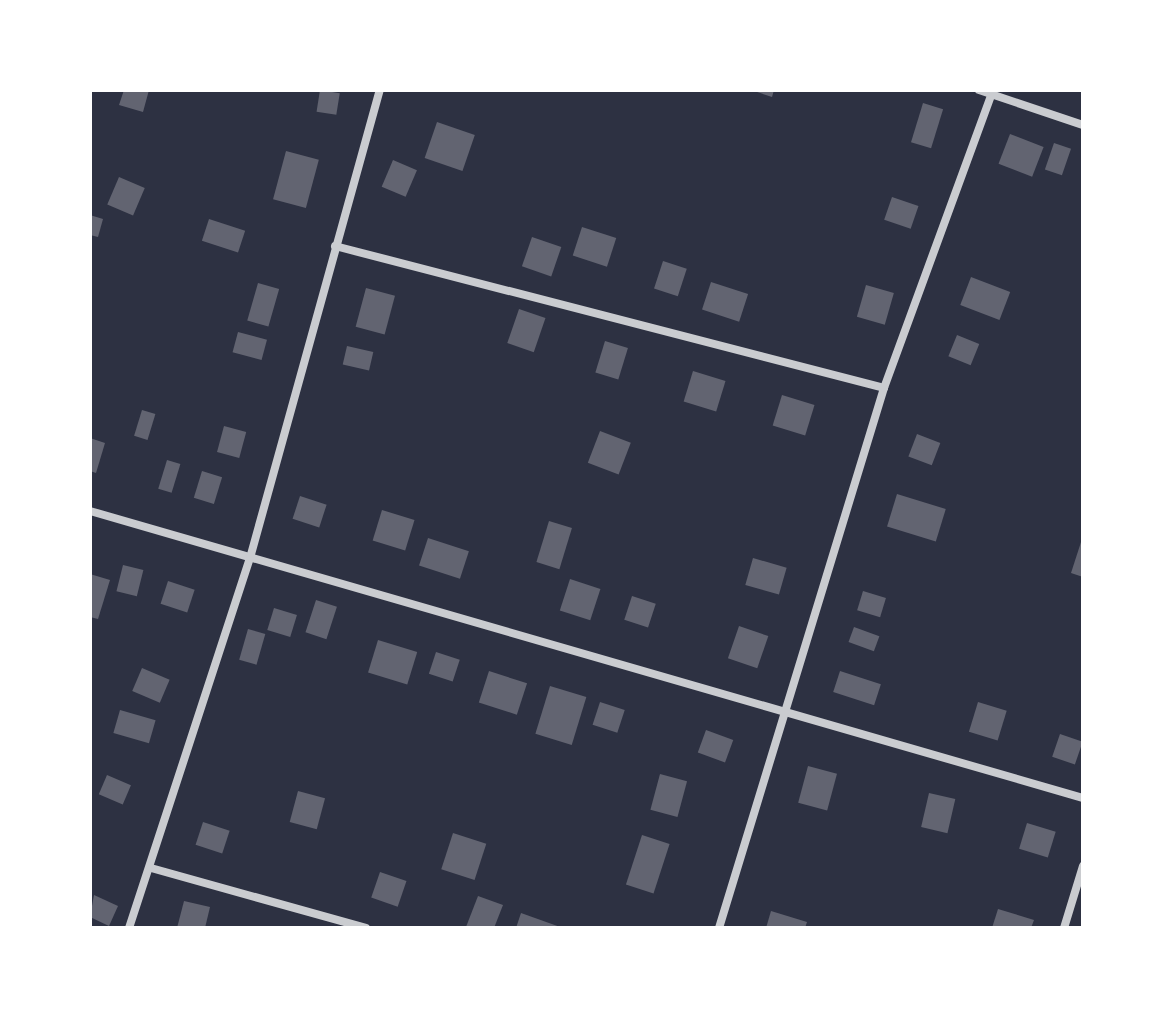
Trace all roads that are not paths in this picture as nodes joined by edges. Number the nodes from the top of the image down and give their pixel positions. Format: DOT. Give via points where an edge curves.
graph roads {
  1 [pos="380,90"];
  2 [pos="979,90"];
  3 [pos="992,92"];
  4 [pos="1083,125"];
  5 [pos="335,246"];
  6 [pos="884,388"];
  7 [pos="90,511"];
  8 [pos="250,558"];
  9 [pos="785,710"];
  10 [pos="1083,798"];
  11 [pos="1083,866"];
  12 [pos="151,868"];
  13 [pos="129,928"];
  14 [pos="366,928"];
  15 [pos="719,928"];
  16 [pos="1064,928"];
  1 -- 5 [label="street"];
  2 -- 3 [label="street"];
  3 -- 4 [label="street"];
  3 -- 6 [label="street"];
  5 -- 6 [label="street"];
  5 -- 8 [label="street"];
  6 -- 9 [label="street"];
  7 -- 8 [label="street"];
  8 -- 9 [label="street"];
  8 -- 12 [label="street"];
  9 -- 10 [label="street"];
  9 -- 15 [label="street"];
  11 -- 16 [label="street"];
  12 -- 13 [label="street"];
  12 -- 14 [label="street"];
}
